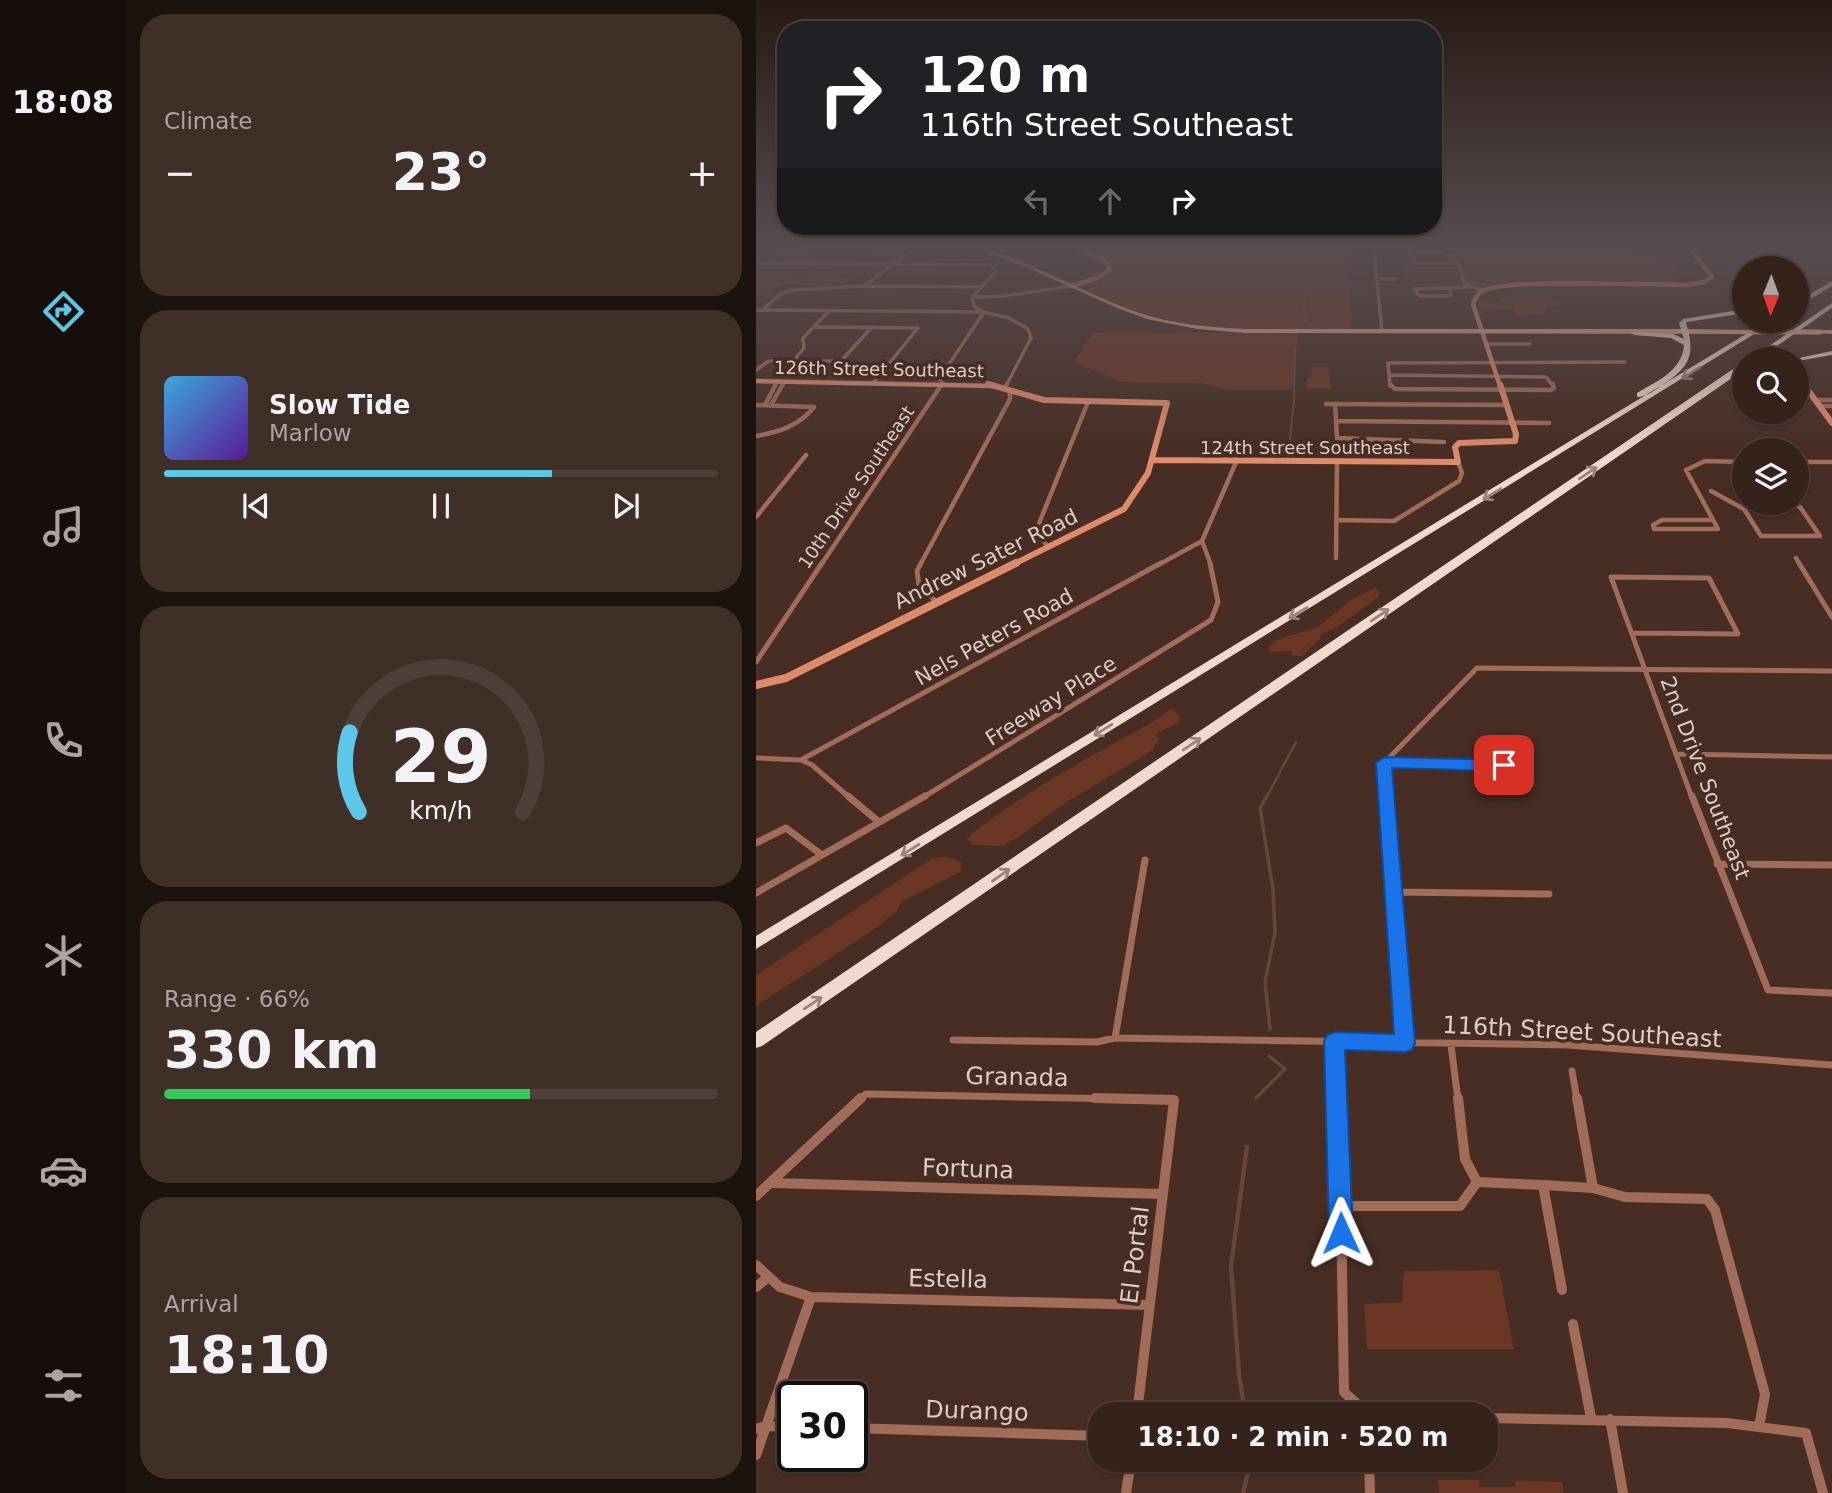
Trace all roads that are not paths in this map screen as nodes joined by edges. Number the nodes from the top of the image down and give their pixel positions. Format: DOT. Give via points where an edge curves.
graph roads {
  1 [pos="823,318"];
  2 [pos="980,318"];
  3 [pos="1004,318"];
  4 [pos="1149,318"];
  5 [pos="1380,318"];
  6 [pos="1476,318"];
  7 [pos="1694,318"];
  8 [pos="1813,318"];
  9 [pos="814,327"];
  10 [pos="872,327"];
  11 [pos="1382,331"];
  12 [pos="1480,331"];
  13 [pos="1597,331"];
  14 [pos="1684,331"];
  15 [pos="1832,332"];
  16 [pos="1564,333"];
  17 [pos="1634,333"];
  18 [pos="1753,333"];
  19 [pos="1486,344"];
  20 [pos="1530,344"];
  21 [pos="1688,344"];
  22 [pos="1771,347"];
  23 [pos="1832,353"];
  24 [pos="1809,357"];
  25 [pos="793,361"];
  26 [pos="1493,361"];
  27 [pos="1625,362"];
  28 [pos="756,370"];
  29 [pos="1732,374"];
  30 [pos="1390,375"];
  31 [pos="1498,377"];
  32 [pos="756,381"];
  33 [pos="781,382"];
  34 [pos="873,383"];
  35 [pos="943,383"];
  36 [pos="1732,383"];
  37 [pos="1005,388"];
  38 [pos="1502,390"];
  39 [pos="1809,392"];
  40 [pos="1832,400"];
  41 [pos="1088,402"];
  42 [pos="1167,403"];
  43 [pos="1691,403"];
  44 [pos="1817,403"];
  45 [pos="1326,404"];
  46 [pos="1335,404"];
  47 [pos="756,405"];
  48 [pos="765,405"];
  49 [pos="771,405"];
  50 [pos="1507,405"];
  51 [pos="1832,406"];
  52 [pos="1831,420"];
  53 [pos="1336,421"];
  54 [pos="1513,422"];
  55 [pos="1549,423"];
  56 [pos="756,436"];
  57 [pos="1444,442"];
  58 [pos="806,455"];
  59 [pos="1550,459"];
  60 [pos="1152,460"];
  61 [pos="1237,460"];
  62 [pos="1337,461"];
  63 [pos="1458,462"];
  64 [pos="1732,462"];
  65 [pos="1809,462"];
  66 [pos="1831,462"];
  67 [pos="1711,491"];
  68 [pos="1732,502"];
  69 [pos="1748,515"];
  70 [pos="1806,515"];
  71 [pos="756,517"];
  72 [pos="1337,520"];
  73 [pos="1713,520"];
  74 [pos="1202,541"];
  75 [pos="1049,547"];
  76 [pos="1336,558"];
  77 [pos="1796,558"];
  78 [pos="938,603"];
  79 [pos="1832,617"];
  80 [pos="1632,633"];
  81 [pos="756,662"];
  82 [pos="1645,669"];
  83 [pos="1832,671"];
  84 [pos="756,685"];
  85 [pos="1677,754"];
  86 [pos="1832,757"];
  87 [pos="756,758"];
  88 [pos="801,760"];
  89 [pos="1384,763"];
  90 [pos="1528,765"];
  91 [pos="879,821"];
  92 [pos="756,843"];
  93 [pos="822,855"];
  94 [pos="1145,860"];
  95 [pos="1717,864"];
  96 [pos="1832,865"];
  97 [pos="756,892"];
  98 [pos="1395,892"];
  99 [pos="1549,894"];
  100 [pos="756,943"];
  101 [pos="1832,993"];
  102 [pos="1115,1038"];
  103 [pos="953,1040"];
  104 [pos="756,1041"];
  105 [pos="1335,1041"];
  106 [pos="1405,1043"];
  107 [pos="1451,1045"];
  108 [pos="1832,1065"];
  109 [pos="1572,1070"];
  110 [pos="1174,1100"];
  111 [pos="1476,1182"];
  112 [pos="773,1183"];
  113 [pos="1543,1185"];
  114 [pos="1593,1188"];
  115 [pos="1163,1194"];
  116 [pos="756,1196"];
  117 [pos="1341,1206"];
  118 [pos="756,1265"];
  119 [pos="766,1279"];
  120 [pos="756,1287"];
  121 [pos="1562,1290"];
  122 [pos="811,1297"];
  123 [pos="1150,1305"];
  124 [pos="1573,1324"];
  125 [pos="1138,1402"];
  126 [pos="1355,1402"];
  127 [pos="1498,1418"];
  128 [pos="1591,1418"];
  129 [pos="1609,1419"];
  130 [pos="761,1427"];
  131 [pos="1759,1427"];
  132 [pos="868,1429"];
  133 [pos="1088,1436"];
  134 [pos="756,1455"];
  135 [pos="1129,1472"];
  136 [pos="1369,1472"];
  137 [pos="1126,1493"];
  138 [pos="1370,1493"];
  139 [pos="1623,1493"];
  140 [pos="1823,1493"];
  1 -- 9 [label="street"];
  2 -- 35 [label="street, 10th Drive Southeast" via="939,379"];
  3 -- 37 [label="street" via="1022,323 1030,333 1029,345"];
  4 -- 11 [label="main road" via="1245,331"];
  5 -- 11 [label="street"];
  6 -- 12 [label="street"];
  7 -- 14 [label="highway" via="1682,323"];
  8 -- 22 [label="highway"];
  9 -- 10 [label="street"];
  9 -- 25 [label="street" via="803,338 804,348"];
  10 -- 25 [label="street" via="841,360"];
  10 -- 34 [label="street" via="918,328"];
  11 -- 12 [label="main road"];
  12 -- 13 [label="main road"];
  12 -- 16 [label="main road"];
  12 -- 19 [label="street"];
  13 -- 14 [label="main road"];
  13 -- 16 [label="main road"];
  14 -- 15 [label="main road, bridge"];
  14 -- 17 [label="main road"];
  14 -- 21 [label="highway"];
  16 -- 17 [label="main road"];
  17 -- 21 [label="highway" via="1673,336"];
  18 -- 59 [label="highway, one-way"];
  19 -- 20 [label="street"];
  19 -- 26 [label="street"];
  21 -- 59 [label="highway" via="1686,358 1673,373"];
  23 -- 24 [label="highway"];
  25 -- 28 [label="street" via="769,361"];
  26 -- 27 [label="street"];
  26 -- 30 [label="street" via="1390,361"];
  26 -- 31 [label="street"];
  29 -- 43 [label="highway"];
  30 -- 31 [label="street"];
  30 -- 38 [label="street" via="1390,387 1395,389"];
  31 -- 38 [label="street"];
  31 -- 38 [label="street" via="1546,377 1553,389"];
  32 -- 33 [label="street, 126th Street Southeast"];
  33 -- 34 [label="street, 126th Street Southeast"];
  33 -- 48 [label="street"];
  33 -- 49 [label="street"];
  34 -- 35 [label="street, 126th Street Southeast"];
  35 -- 37 [label="street, 126th Street Southeast"];
  35 -- 81 [label="street, 10th Drive Southeast"];
  36 -- 43 [label="highway"];
  37 -- 41 [label="street, 126th Street Southeast" via="1044,400"];
  37 -- 78 [label="street" via="1010,393 1006,407 917,571 918,588"];
  38 -- 50 [label="street"];
  39 -- 44 [label="street"];
  40 -- 44 [label="street"];
  41 -- 42 [label="street, 126th Street Southeast"];
  41 -- 75 [label="street" via="1038,526"];
  42 -- 60 [label="street, Andrew Sater Road"];
  104 -- 43 [label="highway, one-way"];
  44 -- 51 [label="street"];
  44 -- 52 [label="street"];
  45 -- 46 [label="street"];
  46 -- 50 [label="street"];
  46 -- 53 [label="street"];
  47 -- 48 [label="street"];
  48 -- 49 [label="street"];
  49 -- 56 [label="street" via="814,407 796,425"];
  50 -- 54 [label="street"];
  53 -- 54 [label="street"];
  53 -- 57 [label="street" via="1336,436 1341,439"];
  54 -- 55 [label="street"];
  54 -- 63 [label="street" via="1515,441 1459,443 1455,447"];
  58 -- 71 [label="street"];
  59 -- 100 [label="highway, one-way"];
  60 -- 61 [label="street, 124th Street Southeast"];
  60 -- 75 [label="street, Andrew Sater Road" via="1142,489 1124,509"];
  61 -- 62 [label="street, 124th Street Southeast"];
  61 -- 74 [label="street"];
  62 -- 63 [label="street, 124th Street Southeast"];
  62 -- 72 [label="street"];
  63 -- 72 [label="street" via="1459,481 1394,521"];
  64 -- 73 [label="street" via="1692,463 1686,470"];
  65 -- 66 [label="street"];
  67 -- 68 [label="street"];
  69 -- 70 [label="street" via="1761,536 1820,536"];
  72 -- 76 [label="street"];
  73 -- 73 [label="street" via="1717,529 1654,529 1653,525 1662,520"];
  74 -- 88 [label="street, Nels Peters Road"];
  74 -- 91 [label="street, Freeway Place" via="1220,601 1211,620"];
  75 -- 78 [label="street, Andrew Sater Road"];
  77 -- 79 [label="street"];
  78 -- 84 [label="street, Andrew Sater Road" via="786,678"];
  80 -- 80 [label="street, 2nd Drive Southeast" via="1611,577 1709,578 1738,634"];
  80 -- 82 [label="street, 2nd Drive Southeast"];
  82 -- 83 [label="street"];
  82 -- 85 [label="street, 2nd Drive Southeast"];
  82 -- 89 [label="street" via="1477,668"];
  85 -- 86 [label="street"];
  85 -- 95 [label="street, 2nd Drive Southeast"];
  87 -- 88 [label="street"];
  88 -- 91 [label="street"];
  89 -- 90 [label="street"];
  89 -- 98 [label="street"];
  91 -- 93 [label="street, Freeway Place"];
  92 -- 93 [label="street" via="786,828"];
  93 -- 97 [label="street, Freeway Place"];
  94 -- 102 [label="street"];
  95 -- 96 [label="street"];
  95 -- 101 [label="street, 2nd Drive Southeast" via="1768,990"];
  98 -- 99 [label="street"];
  98 -- 106 [label="street"];
  102 -- 103 [label="street, 116th Street Southeast" via="1097,1042"];
  102 -- 105 [label="street, 116th Street Southeast"];
  105 -- 106 [label="street, 116th Street Southeast"];
  105 -- 117 [label="street"];
  106 -- 107 [label="street, 116th Street Southeast"];
  107 -- 108 [label="street, 116th Street Southeast" via="1568,1045"];
  107 -- 111 [label="street" via="1465,1159"];
  109 -- 114 [label="street"];
  110 -- 112 [label="street, Granada" via="873,1093 860,1098"];
  110 -- 115 [label="street, El Portal"];
  111 -- 113 [label="street"];
  111 -- 117 [label="street" via="1460,1206"];
  112 -- 115 [label="street, Fortuna"];
  112 -- 116 [label="street"];
  113 -- 114 [label="street"];
  113 -- 121 [label="street"];
  114 -- 131 [label="street" via="1625,1197 1707,1199 1715,1210 1765,1394"];
  115 -- 123 [label="street, El Portal"];
  117 -- 126 [label="street" via="1344,1392"];
  118 -- 119 [label="street, Estella"];
  119 -- 120 [label="street"];
  119 -- 122 [label="street, Estella"];
  122 -- 123 [label="street, Estella"];
  122 -- 130 [label="street"];
  123 -- 125 [label="street, El Portal"];
  124 -- 128 [label="street"];
  127 -- 128 [label="street"];
  128 -- 129 [label="street"];
  129 -- 131 [label="street"];
  129 -- 139 [label="street"];
  130 -- 134 [label="street"];
  131 -- 140 [label="street" via="1805,1433"];
  132 -- 133 [label="street, Durango"];
  135 -- 137 [label="street"];
  136 -- 138 [label="street"];
}
